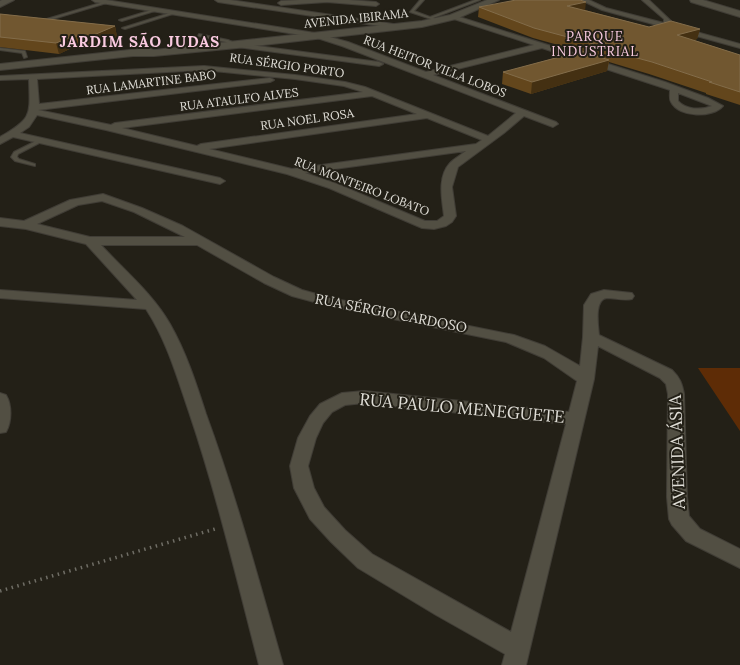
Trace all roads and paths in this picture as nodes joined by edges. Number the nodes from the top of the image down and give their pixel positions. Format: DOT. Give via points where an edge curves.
graph roads {
  1 [pos="10,0"];
  2 [pos="95,0"];
  3 [pos="218,0"];
  4 [pos="422,0"];
  5 [pos="478,0"];
  6 [pos="495,0"];
  7 [pos="584,0"];
  8 [pos="645,0"];
  9 [pos="698,0"];
  10 [pos="108,2"];
  11 [pos="376,2"];
  12 [pos="0,4"];
  13 [pos="258,6"];
  14 [pos="156,10"];
  15 [pos="174,13"];
  16 [pos="740,14"];
  17 [pos="369,17"];
  18 [pos="453,17"];
  19 [pos="434,19"];
  20 [pos="121,20"];
  21 [pos="42,21"];
  22 [pos="667,26"];
  23 [pos="400,27"];
  24 [pos="124,28"];
  25 [pos="199,35"];
  26 [pos="315,35"];
  27 [pos="233,44"];
  28 [pos="541,46"];
  29 [pos="740,46"];
  30 [pos="0,50"];
  31 [pos="25,57"];
  32 [pos="401,66"];
  33 [pos="0,67"];
  34 [pos="424,75"];
  35 [pos="33,76"];
  36 [pos="295,77"];
  37 [pos="0,78"];
  38 [pos="674,89"];
  39 [pos="376,94"];
  40 [pos="34,110"];
  41 [pos="522,113"];
  42 [pos="426,116"];
  43 [pos="553,124"];
  44 [pos="106,127"];
  45 [pos="12,134"];
  46 [pos="42,140"];
  47 [pos="489,140"];
  48 [pos="0,141"];
  49 [pos="479,146"];
  50 [pos="192,148"];
  51 [pos="33,165"];
  52 [pos="291,172"];
  53 [pos="220,182"];
  54 [pos="0,222"];
  55 [pos="26,224"];
  56 [pos="90,241"];
  57 [pos="198,241"];
  58 [pos="0,294"];
  59 [pos="627,296"];
  60 [pos="150,305"];
  61 [pos="591,337"];
  62 [pos="586,379"];
  63 [pos="0,399"];
  64 [pos="576,418"];
  65 [pos="0,427"];
  66 [pos="233,524"];
  67 [pos="740,559"];
  68 [pos="0,591"];
  69 [pos="516,657"];
  70 [pos="271,665"];
  1 -- 12 [label="main road"];
  2 -- 10 [label="street, RUA HEITOR VILLA LOBOS"];
  3 -- 13 [label="street"];
  4 -- 19 [label="lane" via="412,10"];
  5 -- 19 [label="lane"];
  6 -- 18 [label="main road, AVENIDA IBIRAMA"];
  7 -- 22 [label="street" via="604,9"];
  8 -- 22 [label="street" via="666,18"];
  9 -- 16 [label="main road"];
  10 -- 14 [label="street, RUA HEITOR VILLA LOBOS"];
  10 -- 21 [label="lane"];
  11 -- 13 [label="street" via="327,0"];
  11 -- 17 [label="street"];
  13 -- 17 [label="street"];
  14 -- 15 [label="street, RUA HEITOR VILLA LOBOS"];
  14 -- 20 [label="lane"];
  15 -- 24 [label="lane"];
  15 -- 26 [label="street, RUA HEITOR VILLA LOBOS"];
  17 -- 23 [label="street"];
  18 -- 19 [label="main road, AVENIDA IBIRAMA"];
  18 -- 28 [label="street"];
  19 -- 23 [label="main road, AVENIDA IBIRAMA"];
  22 -- 29 [label="street"];
  23 -- 26 [label="main road, AVENIDA IBIRAMA"];
  25 -- 27 [label="lane"];
  26 -- 27 [label="main road, AVENIDA IBIRAMA"];
  26 -- 32 [label="street, RUA HEITOR VILLA LOBOS"];
  27 -- 32 [label="street"];
  27 -- 33 [label="main road, AVENIDA IBIRAMA"];
  28 -- 34 [label="street"];
  28 -- 38 [label="street"];
  30 -- 31 [label="lane" via="24,52"];
  32 -- 34 [label="street, RUA HEITOR VILLA LOBOS"];
  34 -- 41 [label="street, RUA HEITOR VILLA LOBOS"];
  35 -- 36 [label="street, RUA SÉRGIO PORTO" via="192,68 230,69"];
  35 -- 37 [label="street, RUA SÉRGIO PORTO"];
  35 -- 40 [label="street"];
  36 -- 39 [label="street, RUA SÉRGIO PORTO" via="345,84"];
  36 -- 40 [label="street, RUA LAMARTINE BABO"];
  38 -- 38 [label="street" via="674,101 680,107 698,112 713,111 719,106"];
  39 -- 42 [label="street, RUA SÉRGIO PORTO"];
  39 -- 44 [label="street, RUA ATAULFO ALVES"];
  40 -- 44 [label="street, RUA MONTEIRO LOBATO"];
  40 -- 45 [label="street" via="28,122"];
  41 -- 43 [label="street, RUA HEITOR VILLA LOBOS"];
  41 -- 47 [label="street, RUA MONTEIRO LOBATO"];
  42 -- 47 [label="street, RUA SÉRGIO PORTO"];
  42 -- 50 [label="street, RUA NOEL ROSA"];
  44 -- 50 [label="street, RUA MONTEIRO LOBATO"];
  45 -- 46 [label="street"];
  45 -- 48 [label="street"];
  46 -- 51 [label="lane" via="16,153 14,157"];
  46 -- 53 [label="street"];
  47 -- 49 [label="street, RUA MONTEIRO LOBATO"];
  49 -- 52 [label="street"];
  49 -- 52 [label="street, RUA MONTEIRO LOBATO" via="454,165 448,175 446,187 450,216 436,225 422,224 333,186"];
  50 -- 52 [label="street, RUA MONTEIRO LOBATO"];
  54 -- 55 [label="street, RUA SÉRGIO CARDOSO"];
  55 -- 56 [label="street, RUA SÉRGIO CARDOSO"];
  55 -- 57 [label="street, RUA SÉRGIO CARDOSO" via="74,202 103,197 138,210"];
  56 -- 57 [label="street, RUA SÉRGIO CARDOSO"];
  56 -- 60 [label="street"];
  57 -- 62 [label="street, RUA SÉRGIO CARDOSO" via="297,293 329,302 509,338 552,355"];
  58 -- 60 [label="street"];
  59 -- 61 [label="street" via="604,294 596,297 591,305"];
  60 -- 66 [label="street" via="176,351 208,440"];
  61 -- 62 [label="street"];
  61 -- 67 [label="street, AVENIDA ÁSIA" via="666,374 674,382 679,519 693,535"];
  62 -- 64 [label="street"];
  63 -- 65 [label="street"];
  64 -- 69 [label="street"];
  64 -- 69 [label="street, RUA PAULO MENEGUETE" via="364,397 342,399 326,408 316,420 307,438 299,466 304,488 316,513 365,561 444,608"];
  66 -- 68 [label="path"];
  66 -- 70 [label="street"];
}
